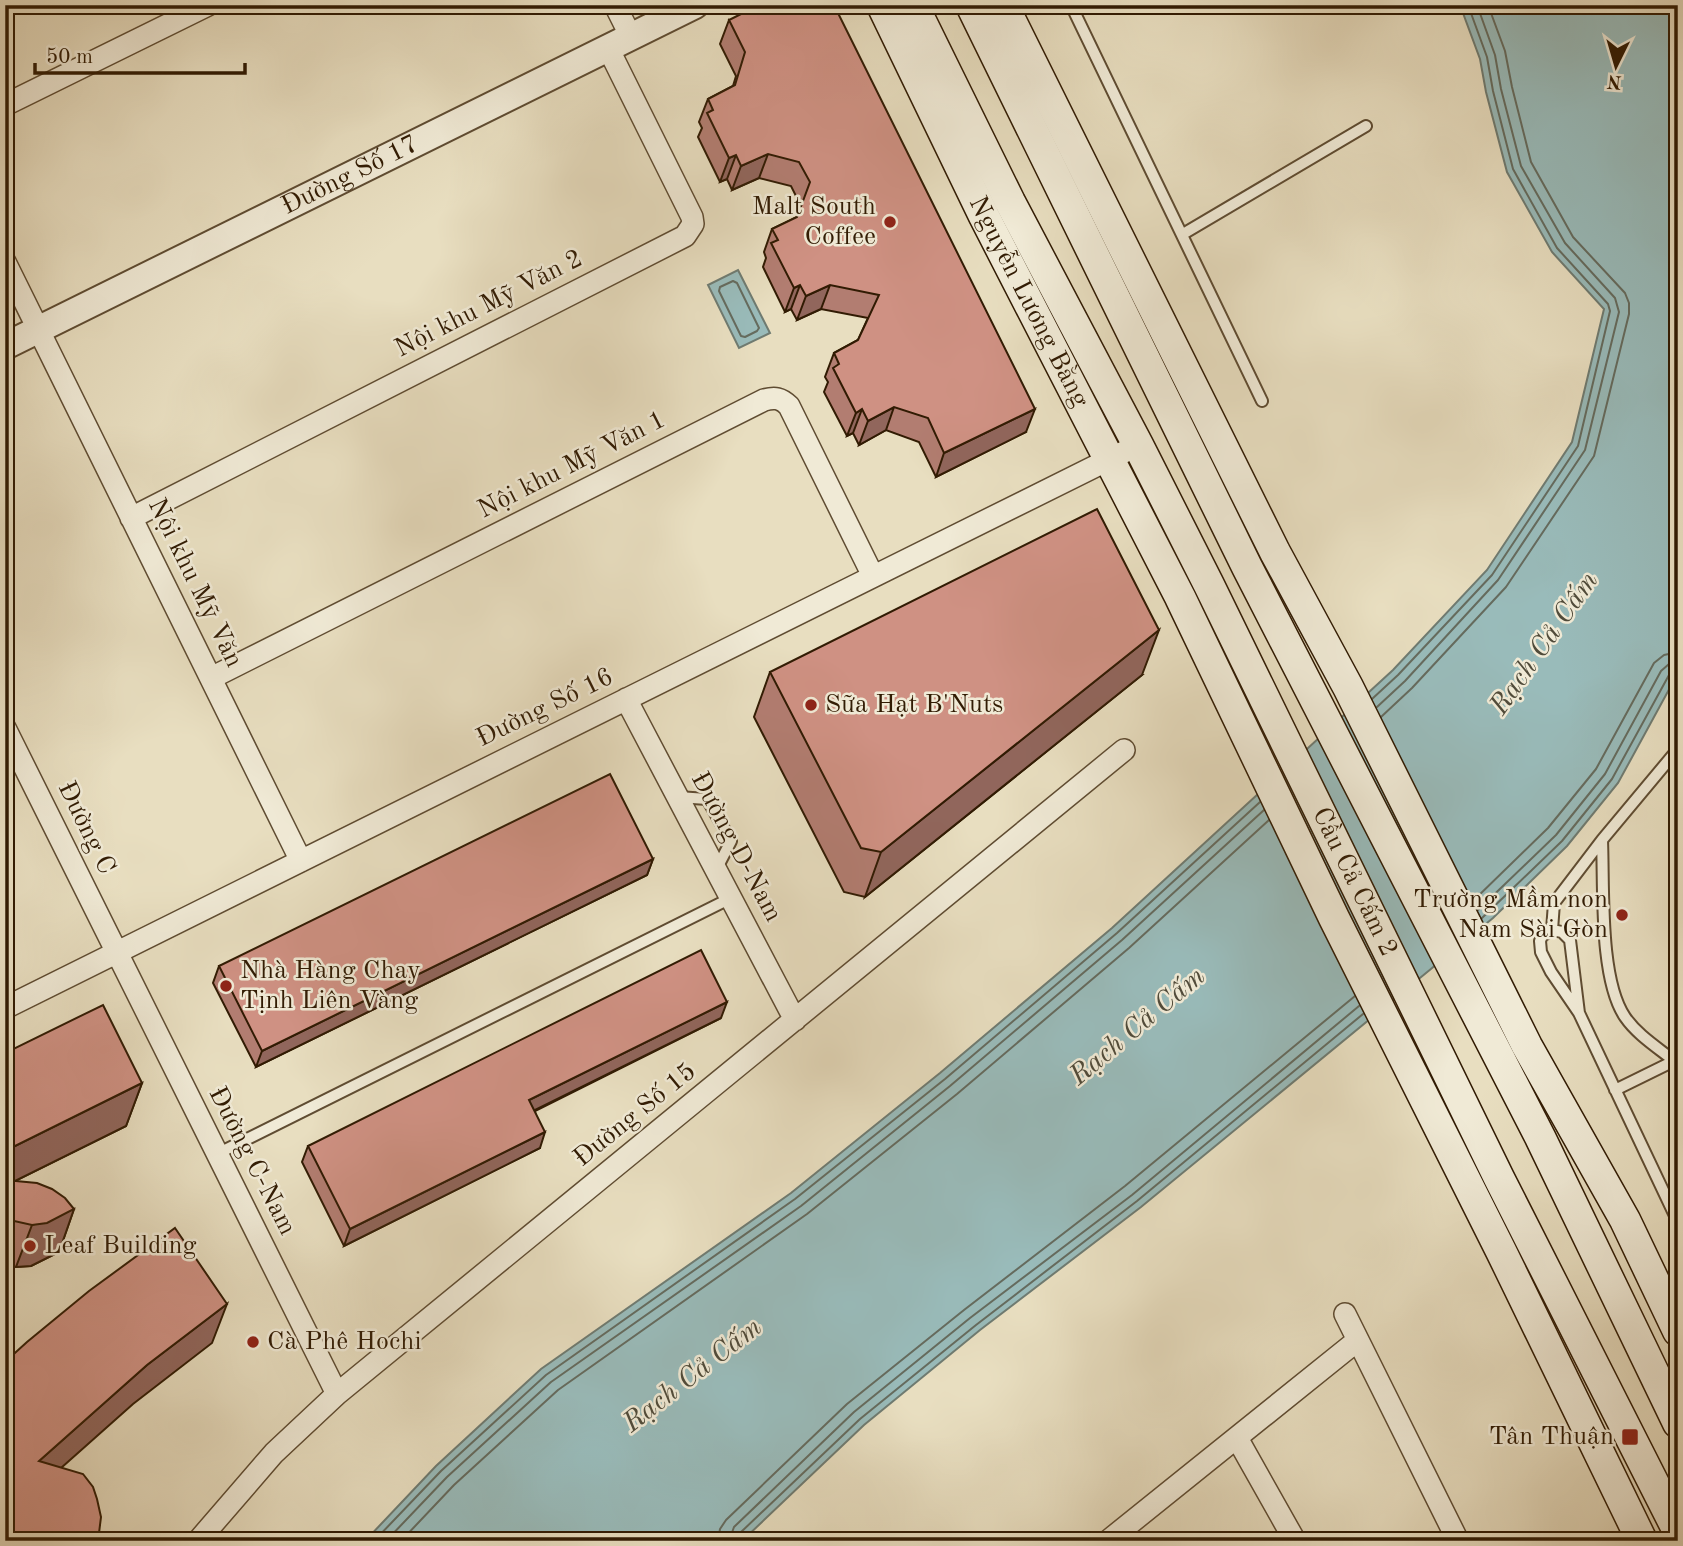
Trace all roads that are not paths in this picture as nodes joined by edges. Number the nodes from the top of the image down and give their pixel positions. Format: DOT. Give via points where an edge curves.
graph roads {
  1 [pos="208,5"];
  2 [pos="615,5"];
  3 [pos="695,5"];
  4 [pos="882,5"];
  5 [pos="913,5"];
  6 [pos="971,5"];
  7 [pos="1003,5"];
  8 [pos="1071,5"];
  9 [pos="619,43"];
  10 [pos="5,105"];
  11 [pos="1366,126"];
  12 [pos="1183,234"];
  13 [pos="5,262"];
  14 [pos="39,330"];
  15 [pos="5,346"];
  16 [pos="1262,401"];
  17 [pos="1138,445"];
  18 [pos="1110,459"];
  19 [pos="131,518"];
  20 [pos="873,576"];
  21 [pos="1209,585"];
  22 [pos="1181,597"];
  23 [pos="211,678"];
  24 [pos="626,699"];
  25 [pos="5,728"];
  26 [pos="1678,749"];
  27 [pos="1124,750"];
  28 [pos="1602,841"];
  29 [pos="301,861"];
  30 [pos="731,898"];
  31 [pos="1552,930"];
  32 [pos="116,953"];
  33 [pos="5,1009"];
  34 [pos="1579,1013"];
  35 [pos="795,1020"];
  36 [pos="1676,1063"];
  37 [pos="1615,1090"];
  38 [pos="217,1154"];
  39 [pos="1678,1223"];
  40 [pos="1345,1314"];
  41 [pos="1678,1331"];
  42 [pos="1358,1340"];
  43 [pos="337,1394"];
  44 [pos="1678,1423"];
  45 [pos="1237,1438"];
  46 [pos="1678,1531"];
  47 [pos="198,1541"];
  48 [pos="1108,1541"];
  49 [pos="1295,1541"];
  50 [pos="1458,1541"];
  51 [pos="1642,1541"];
  1 -- 10 [label="street"];
  2 -- 9 [label="street, Nội khu Mỹ Văn 2"];
  3 -- 9 [label="street, Đường Số 17"];
  4 -- 18 [label="main road, Nguyễn Lương Bằng" via="984,216"];
  5 -- 17 [label="main road, Nguyễn Lương Bằng"];
  6 -- 44 [label="main road, Cầu Cả Cấm 2" via="1247,567 1540,1136"];
  7 -- 41 [label="main road" via="1275,552 1348,687 1527,1046 1625,1220"];
  8 -- 12 [label="lane"];
  9 -- 14 [label="street, Đường Số 17"];
  9 -- 19 [label="street, Nội khu Mỹ Văn 2" via="692,217 685,236"];
  11 -- 12 [label="lane"];
  12 -- 16 [label="lane"];
  13 -- 14 [label="street, Nội khu Mỹ Văn"];
  14 -- 15 [label="street, Đường Số 17"];
  14 -- 19 [label="street, Nội khu Mỹ Văn"];
  17 -- 18 [label="street"];
  17 -- 21 [label="main road, Nguyễn Lương Bằng"];
  18 -- 20 [label="street, Đường Số 16"];
  18 -- 22 [label="main road, Nguyễn Lương Bằng"];
  19 -- 23 [label="street, Nội khu Mỹ Văn"];
  20 -- 23 [label="street, Nội khu Mỹ Văn 1" via="789,406 774,397"];
  20 -- 24 [label="street, Đường Số 16"];
  21 -- 46 [label="main road, Cầu Cả Cấm 2" via="1499,1178"];
  22 -- 51 [label="main road, Cầu Cả Cấm 2"];
  23 -- 29 [label="street, Nội khu Mỹ Văn"];
  24 -- 29 [label="street, Đường Số 16"];
  24 -- 30 [label="street, Đường D-Nam"];
  25 -- 32 [label="street, Đường C"];
  26 -- 28 [label="lane"];
  27 -- 35 [label="street, Đường Số 15"];
  28 -- 31 [label="lane" via="1555,903"];
  28 -- 36 [label="lane" via="1612,991 1631,1024"];
  29 -- 32 [label="street, Đường Số 16"];
  30 -- 35 [label="street, Đường D-Nam"];
  30 -- 38 [label="lane"];
  31 -- 34 [label="lane" via="1570,940"];
  31 -- 34 [label="lane" via="1542,936 1541,951"];
  32 -- 33 [label="street, Đường Số 16"];
  32 -- 38 [label="street, Đường C-Nam"];
  34 -- 37 [label="lane"];
  35 -- 43 [label="street, Đường Số 15"];
  36 -- 37 [label="lane"];
  37 -- 39 [label="lane"];
  38 -- 43 [label="street, Đường C-Nam"];
  40 -- 42 [label="street"];
  42 -- 45 [label="street"];
  42 -- 50 [label="street"];
  43 -- 47 [label="street, Đường Số 15" via="274,1453"];
  45 -- 48 [label="street"];
  45 -- 49 [label="street"];
}
